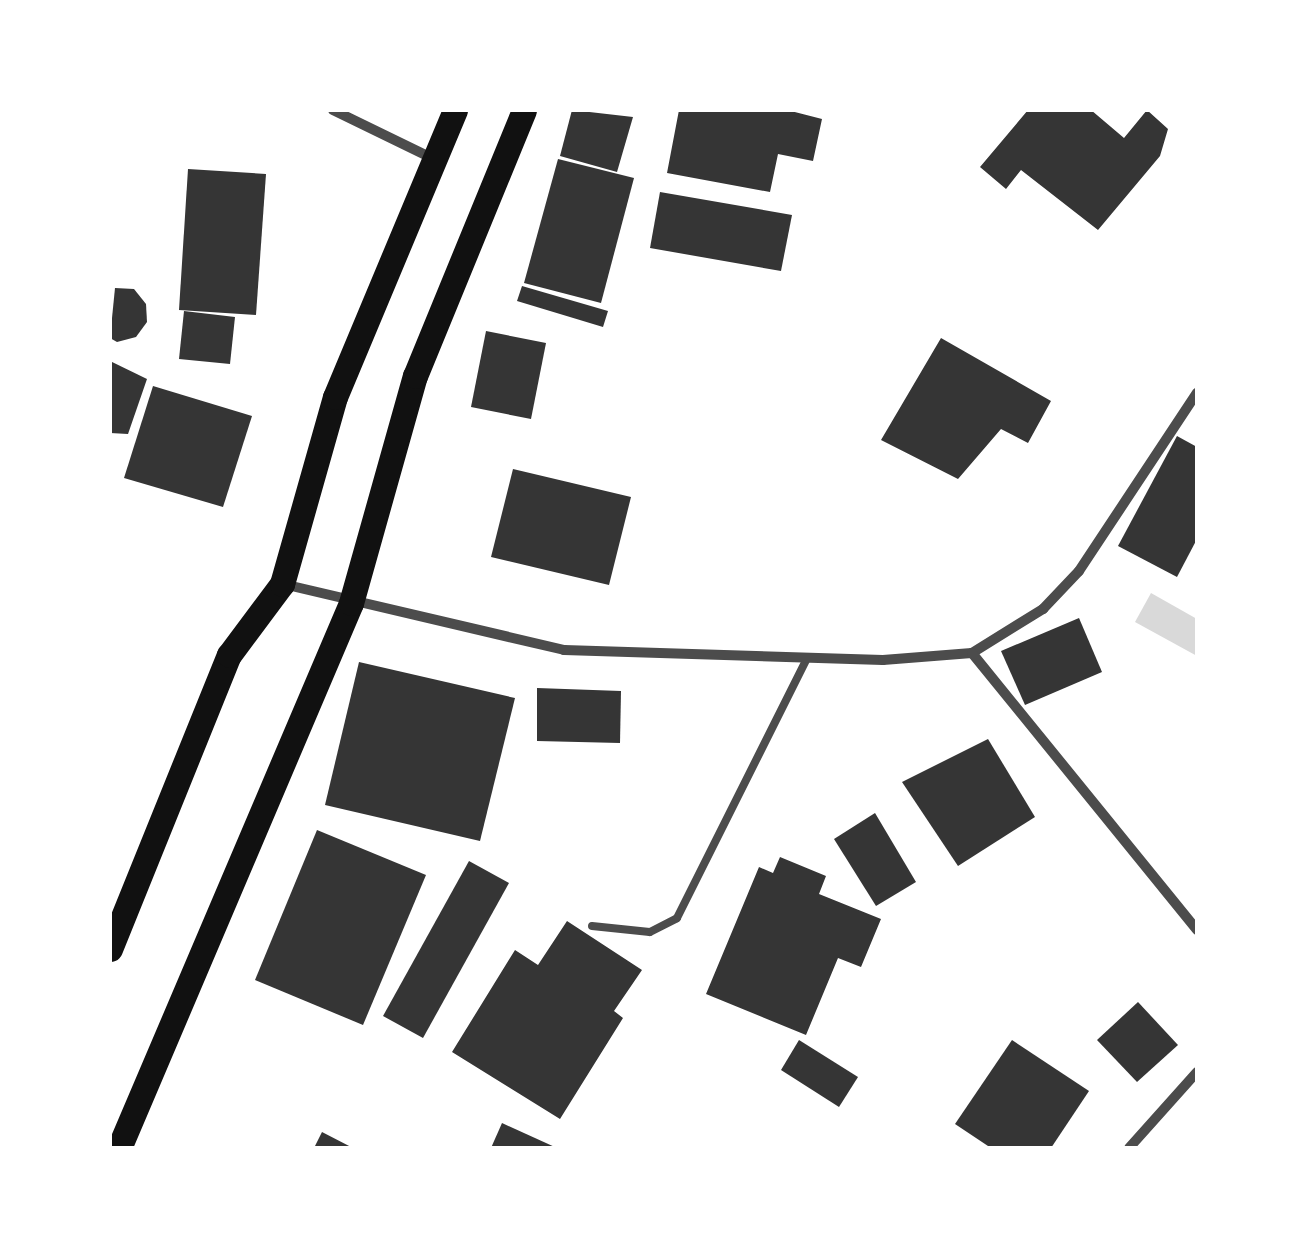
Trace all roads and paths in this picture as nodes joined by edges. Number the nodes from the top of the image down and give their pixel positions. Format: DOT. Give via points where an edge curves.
graph roads {
  1 [pos="333,110"];
  2 [pos="455,110"];
  3 [pos="524,110"];
  4 [pos="434,159"];
  5 [pos="1197,393"];
  6 [pos="282,584"];
  7 [pos="351,604"];
  8 [pos="972,653"];
  9 [pos="807,658"];
  10 [pos="592,926"];
  11 [pos="1197,930"];
  12 [pos="110,949"];
  13 [pos="1197,1072"];
  14 [pos="119,1148"];
  15 [pos="1129,1148"];
  1 -- 4 [label="street"];
  2 -- 4 [label="main road"];
  3 -- 7 [label="main road" via="415,376"];
  4 -- 6 [label="main road" via="336,396"];
  5 -- 8 [label="street" via="1079,571 1044,609"];
  6 -- 7 [label="street"];
  6 -- 12 [label="main road" via="229,655"];
  7 -- 9 [label="street" via="564,650"];
  7 -- 14 [label="main road"];
  8 -- 9 [label="street"];
  8 -- 11 [label="street"];
  9 -- 10 [label="lane" via="677,918 650,932"];
  13 -- 15 [label="street"];
}
